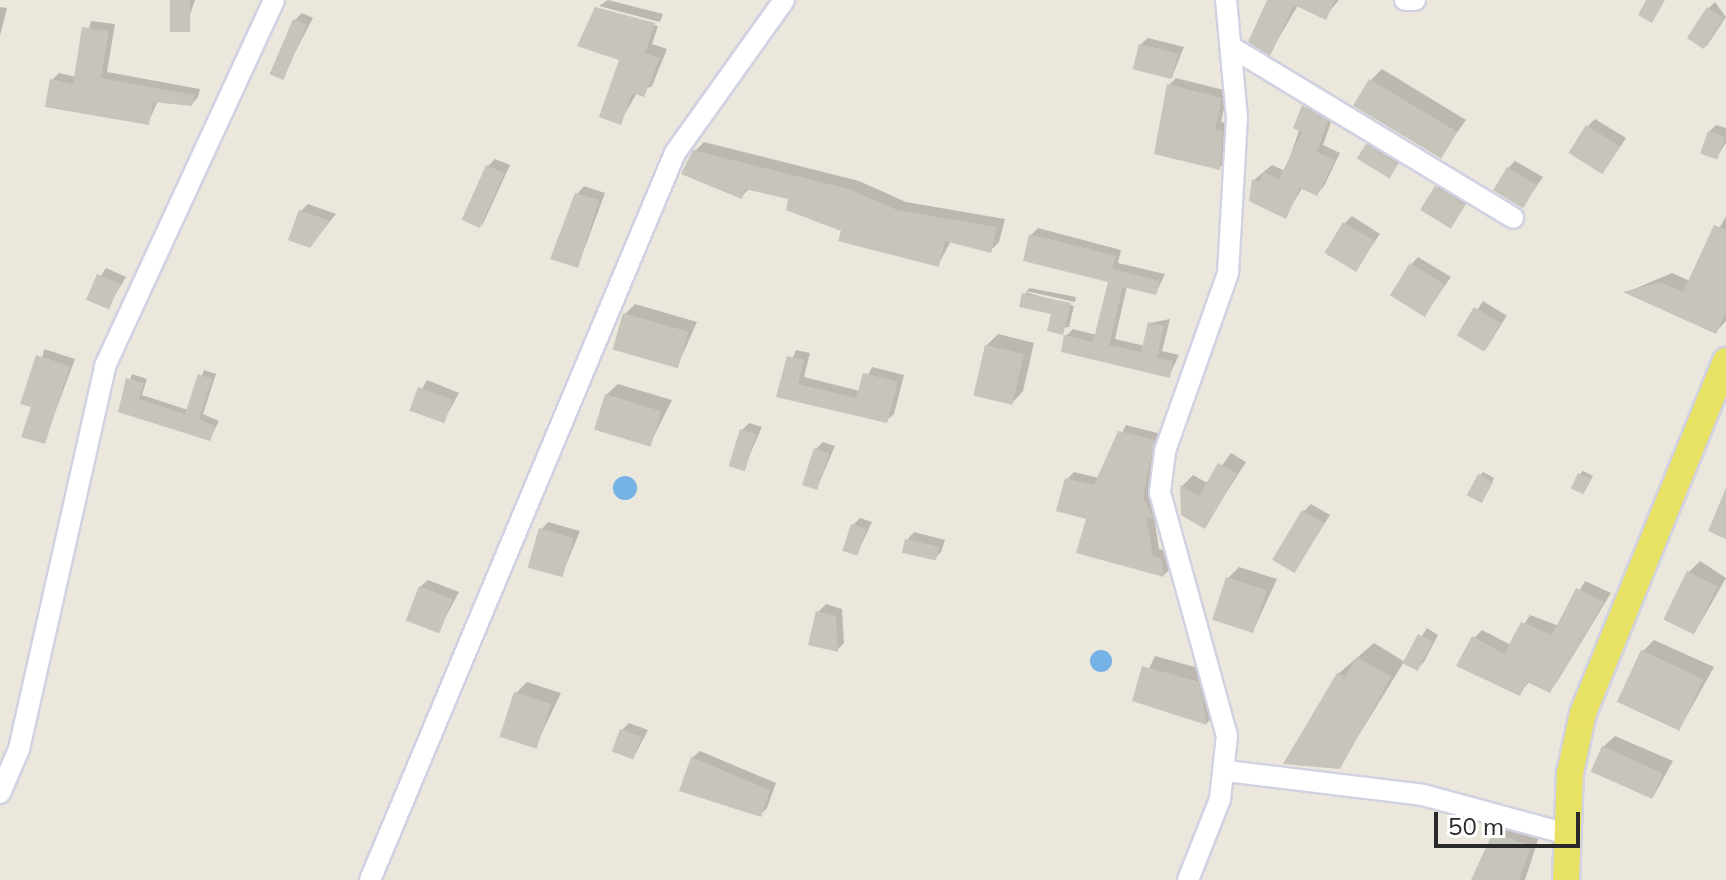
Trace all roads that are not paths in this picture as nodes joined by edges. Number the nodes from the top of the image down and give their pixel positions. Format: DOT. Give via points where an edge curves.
graph roads {
  1 [pos="274,0"];
  2 [pos="784,0"];
  3 [pos="1226,0"];
  4 [pos="1405,0"];
  5 [pos="1415,0"];
  6 [pos="1236,50"];
  7 [pos="1513,218"];
  8 [pos="1726,361"];
  9 [pos="10,746"];
  10 [pos="1226,771"];
  11 [pos="0,793"];
  12 [pos="1568,834"];
  13 [pos="370,880"];
  14 [pos="1188,880"];
  15 [pos="1566,880"];
  1 -- 9 [label="street" via="105,366"];
  2 -- 13 [label="street" via="675,153"];
  3 -- 6 [label="street"];
  4 -- 5 [label="street"];
  6 -- 7 [label="street"];
  6 -- 10 [label="street" via="1228,273 1165,451 1160,492 1227,736"];
  8 -- 12 [label="main road" via="1583,713 1570,773"];
  9 -- 11 [label="street"];
  10 -- 12 [label="street" via="1423,795"];
  10 -- 14 [label="street" via="1201,861"];
  12 -- 15 [label="main road"];
}
